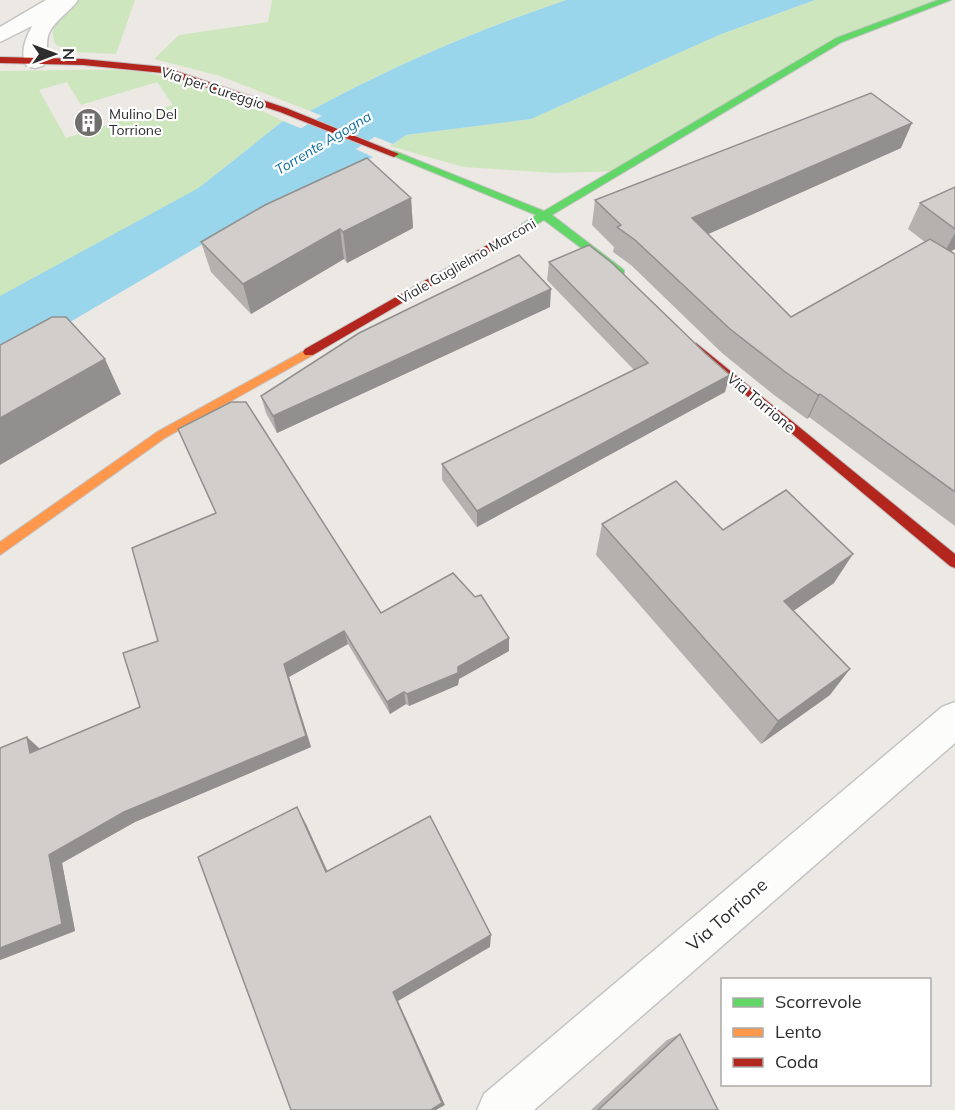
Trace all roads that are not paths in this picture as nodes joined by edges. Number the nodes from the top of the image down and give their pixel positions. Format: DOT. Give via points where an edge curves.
graph roads {
  1 [pos="61,0"];
  2 [pos="68,0"];
  3 [pos="947,0"];
  4 [pos="0,36"];
  5 [pos="0,60"];
  6 [pos="35,61"];
  7 [pos="545,215"];
  8 [pos="628,281"];
  9 [pos="686,338"];
  10 [pos="0,549"];
  11 [pos="955,562"];
  12 [pos="955,719"];
  13 [pos="500,1110"];
  1 -- 4 [label="street"];
  2 -- 6 [label="street" via="46,21 36,38"];
  3 -- 7 [label="main road, Viale Guglielmo Marconi" via="839,40"];
  5 -- 6 [label="main road, Via per Cureggio"];
  6 -- 7 [label="main road, Via per Cureggio" via="164,70 283,110"];
  7 -- 8 [label="main road"];
  7 -- 10 [label="main road, Viale Guglielmo Marconi" via="161,435"];
  9 -- 11 [label="main road, Via Torrione"];
  12 -- 13 [label="street, Via Torrione"];
}
